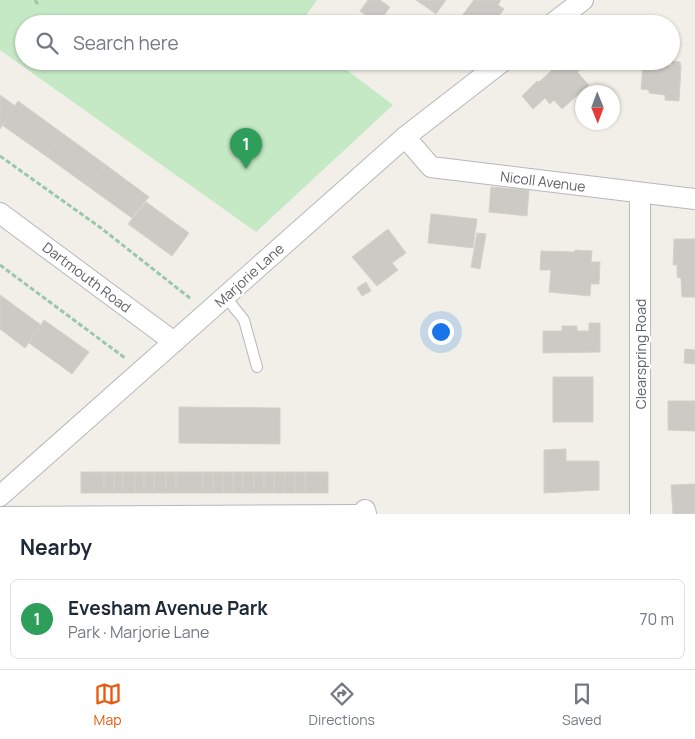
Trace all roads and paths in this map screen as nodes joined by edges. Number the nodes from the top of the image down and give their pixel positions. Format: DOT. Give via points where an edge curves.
graph roads {
  1 [pos="35,0"];
  2 [pos="583,0"];
  3 [pos="39,6"];
  4 [pos="564,15"];
  5 [pos="491,70"];
  6 [pos="404,137"];
  7 [pos="0,156"];
  8 [pos="640,193"];
  9 [pos="695,199"];
  10 [pos="0,213"];
  11 [pos="0,264"];
  12 [pos="225,296"];
  13 [pos="208,312"];
  14 [pos="174,342"];
  15 [pos="257,367"];
  16 [pos="142,370"];
  17 [pos="0,496"];
  18 [pos="0,512"];
  19 [pos="365,512"];
  20 [pos="640,514"];
  1 -- 3 [label="path"];
  2 -- 4 [label="street"];
  5 -- 6 [label="street, Marjorie Lane"];
  6 -- 8 [label="street, Nicoll Avenue" via="430,167"];
  6 -- 12 [label="street, Marjorie Lane"];
  7 -- 13 [label="path" via="101,228"];
  8 -- 9 [label="street, Nicoll Avenue"];
  8 -- 20 [label="street, Clearspring Road"];
  10 -- 14 [label="street, Dartmouth Road"];
  11 -- 16 [label="path"];
  12 -- 13 [label="street, Marjorie Lane"];
  12 -- 15 [label="lane" via="244,320"];
  13 -- 14 [label="street, Marjorie Lane"];
  14 -- 16 [label="street, Marjorie Lane"];
  16 -- 17 [label="street, Marjorie Lane"];
  18 -- 19 [label="lane"];
}
